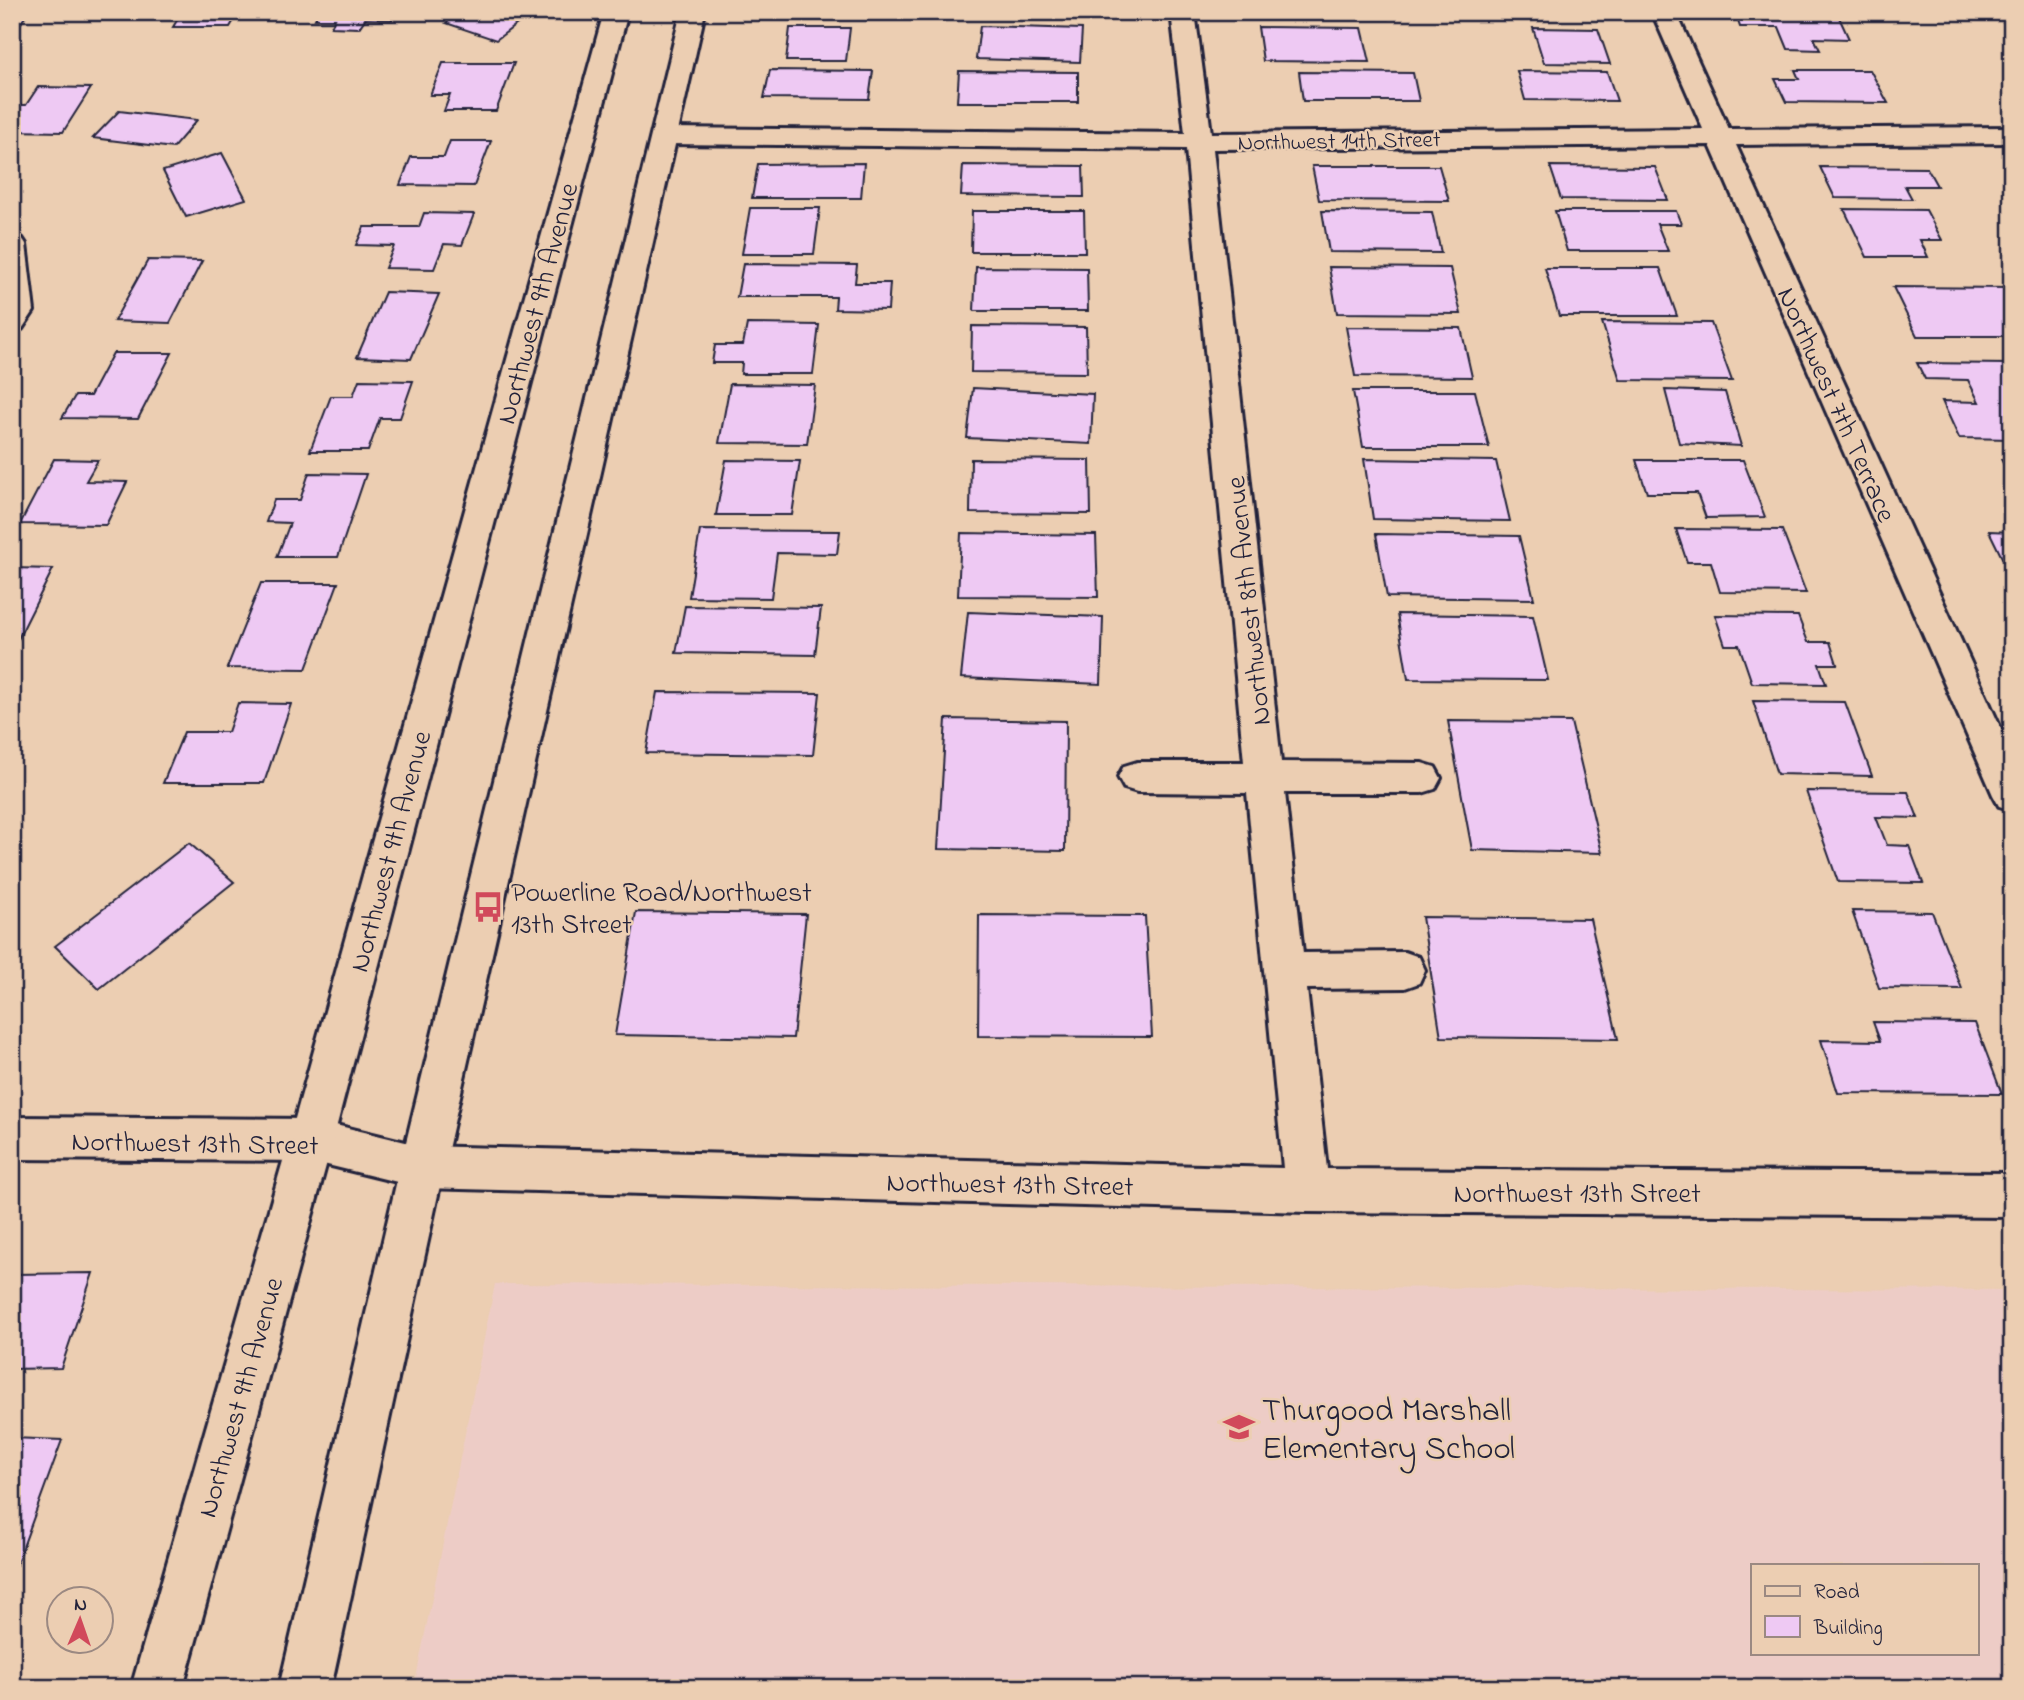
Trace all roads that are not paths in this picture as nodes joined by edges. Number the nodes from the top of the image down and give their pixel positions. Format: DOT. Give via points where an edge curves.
graph roads {
  1 [pos="616,12"];
  2 [pos="693,12"];
  3 [pos="1183,12"];
  4 [pos="1664,12"];
  5 [pos="2012,135"];
  6 [pos="666,136"];
  7 [pos="1718,136"];
  8 [pos="1199,141"];
  9 [pos="12,244"];
  10 [pos="12,322"];
  11 [pos="1265,776"];
  12 [pos="1136,777"];
  13 [pos="1422,778"];
  14 [pos="2012,795"];
  15 [pos="1405,970"];
  16 [pos="1285,971"];
  17 [pos="12,1138"];
  18 [pos="311,1140"];
  19 [pos="422,1167"];
  20 [pos="1307,1190"];
  21 [pos="2012,1195"];
  22 [pos="157,1688"];
  23 [pos="305,1688"];
  1 -- 18 [label="street, Northwest 9th Avenue"];
  2 -- 6 [label="street"];
  3 -- 8 [label="street, Northwest 8th Avenue"];
  4 -- 7 [label="street, Northwest 7th Terrace"];
  5 -- 7 [label="street, Northwest 14th Street"];
  6 -- 8 [label="street, Northwest 14th Street"];
  6 -- 19 [label="street"];
  7 -- 8 [label="street, Northwest 14th Street"];
  7 -- 14 [label="street, Northwest 7th Terrace"];
  8 -- 11 [label="street, Northwest 8th Avenue"];
  9 -- 10 [label="street" via="19,311"];
  11 -- 12 [label="street"];
  11 -- 13 [label="street"];
  11 -- 16 [label="street, Northwest 8th Avenue"];
  15 -- 16 [label="street"];
  16 -- 20 [label="street, Northwest 8th Avenue"];
  17 -- 18 [label="street, Northwest 13th Street"];
  18 -- 19 [label="street, Northwest 13th Street"];
  18 -- 22 [label="street, Northwest 9th Avenue"];
  19 -- 20 [label="street, Northwest 13th Street"];
  19 -- 23 [label="street"];
  20 -- 21 [label="street, Northwest 13th Street"];
}
